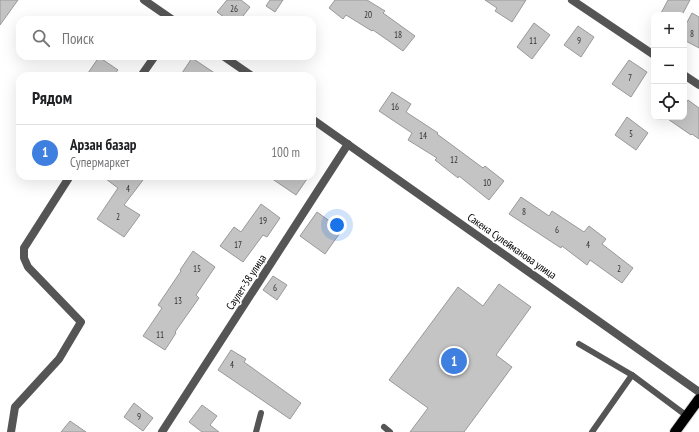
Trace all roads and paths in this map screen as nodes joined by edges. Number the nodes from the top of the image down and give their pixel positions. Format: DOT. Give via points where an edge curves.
graph roads {
  1 [pos="144,0"];
  2 [pos="572,0"];
  3 [pos="166,16"];
  4 [pos="651,53"];
  5 [pos="152,60"];
  6 [pos="229,60"];
  7 [pos="144,72"];
  8 [pos="246,72"];
  9 [pos="687,77"];
  10 [pos="699,85"];
  11 [pos="316,122"];
  12 [pos="348,144"];
  13 [pos="67,180"];
  14 [pos="579,344"];
  15 [pos="632,375"];
  16 [pos="699,392"];
  17 [pos="699,399"];
  18 [pos="260,413"];
  19 [pos="687,416"];
  20 [pos="384,427"];
  21 [pos="11,432"];
  22 [pos="162,432"];
  23 [pos="256,432"];
  24 [pos="390,432"];
  25 [pos="592,432"];
  26 [pos="675,432"];
  1 -- 3 [label="street"];
  2 -- 4 [label="street"];
  5 -- 7 [label="street"];
  6 -- 8 [label="street"];
  9 -- 10 [label="street"];
  11 -- 12 [label="street, Сакена Сулейманова улица"];
  12 -- 16 [label="street, Сакена Сулейманова улица"];
  12 -- 22 [label="street, Саулет-38 улица"];
  13 -- 21 [label="street" via="24,248 24,258 28,267 81,322 59,359 15,407"];
  14 -- 15 [label="lane"];
  15 -- 19 [label="lane"];
  15 -- 25 [label="lane"];
  17 -- 19 [label="main road"];
  18 -- 23 [label="lane"];
  19 -- 26 [label="main road"];
  20 -- 24 [label="lane"];
}
